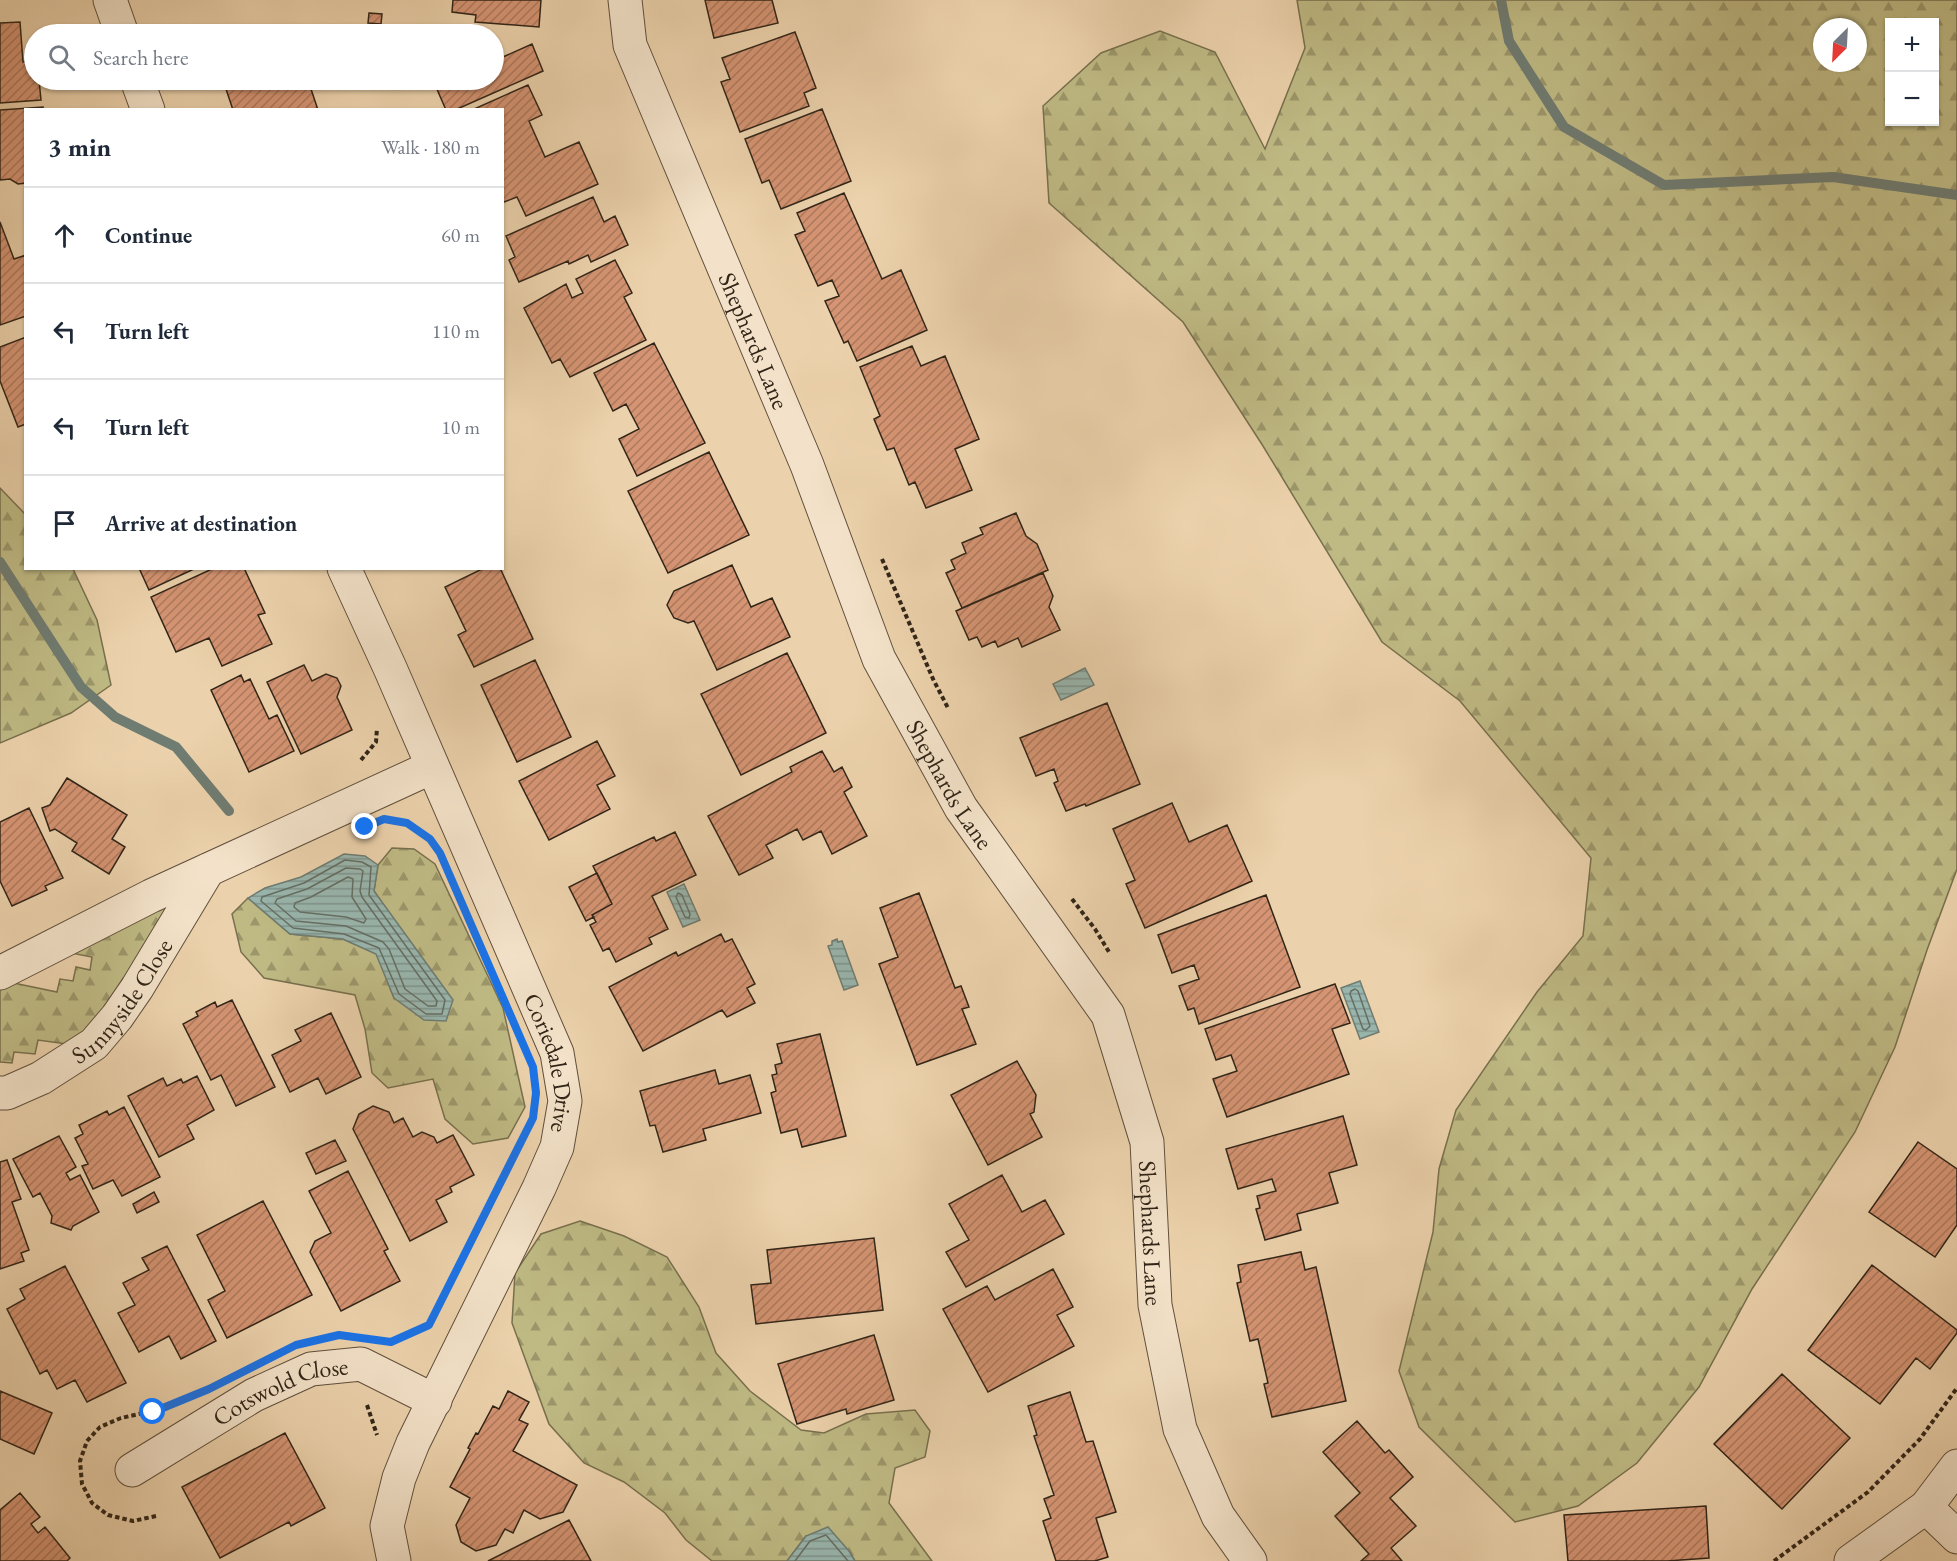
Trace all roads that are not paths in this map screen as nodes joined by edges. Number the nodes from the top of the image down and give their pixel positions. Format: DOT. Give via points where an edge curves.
graph roads {
  1 [pos="110,0"];
  2 [pos="624,0"];
  3 [pos="118,24"];
  4 [pos="141,90"];
  5 [pos="147,108"];
  6 [pos="345,570"];
  7 [pos="432,767"];
  8 [pos="208,870"];
  9 [pos="0,973"];
  10 [pos="0,1093"];
  11 [pos="435,1401"];
  12 [pos="1957,1466"];
  13 [pos="132,1470"];
  14 [pos="1926,1507"];
  15 [pos="1957,1537"];
  16 [pos="394,1561"];
  17 [pos="1250,1561"];
  18 [pos="1851,1561"];
  1 -- 3 [label="street"];
  2 -- 17 [label="street, Shephards Lane" via="630,45 807,465 879,659 961,808 1108,1015 1147,1142 1155,1305 1180,1429 1218,1516"];
  4 -- 5 [label="street"];
  6 -- 7 [label="street, Coriedale Drive"];
  7 -- 8 [label="street, Sunnyside Close"];
  7 -- 11 [label="street, Coriedale Drive" via="557,1053 565,1101 557,1147"];
  8 -- 9 [label="street, Sunnyside Close"];
  8 -- 10 [label="street, Sunnyside Close" via="137,988 94,1044 41,1078"];
  11 -- 13 [label="street, Cotswold Close" via="361,1364 311,1369 254,1395"];
  11 -- 16 [label="street, Coriedale Drive" via="399,1478 387,1526"];
  12 -- 14 [label="street"];
  14 -- 15 [label="street"];
  14 -- 18 [label="street"];
}
